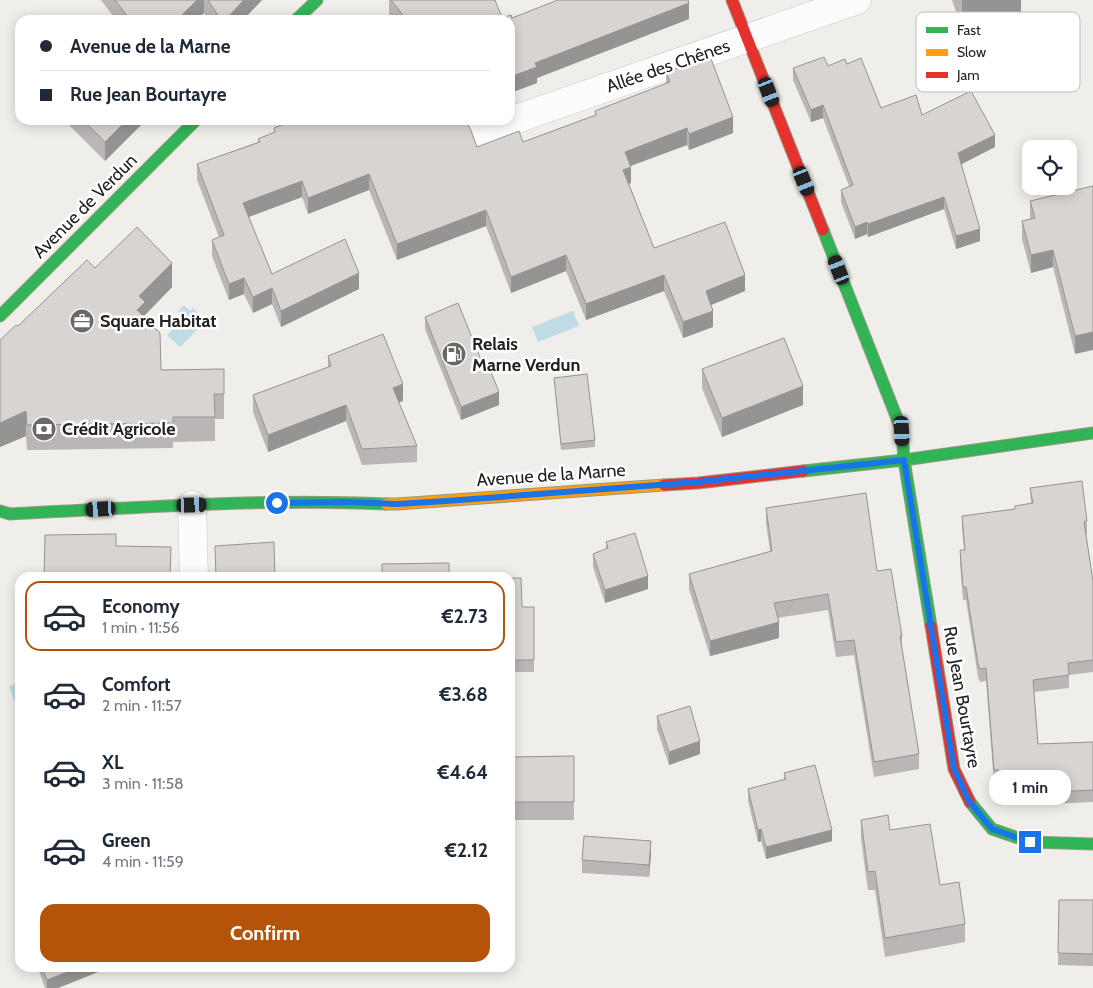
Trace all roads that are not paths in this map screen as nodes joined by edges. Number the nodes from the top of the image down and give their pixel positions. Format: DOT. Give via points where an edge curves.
graph roads {
  1 [pos="317,0"];
  2 [pos="732,0"];
  3 [pos="857,0"];
  4 [pos="301,15"];
  5 [pos="748,38"];
  6 [pos="515,119"];
  7 [pos="191,125"];
  8 [pos="499,125"];
  9 [pos="479,132"];
  10 [pos="0,316"];
  11 [pos="1093,433"];
  12 [pos="904,460"];
  13 [pos="192,505"];
  14 [pos="3,514"];
  15 [pos="194,572"];
  16 [pos="1093,844"];
  1 -- 4 [label="main road"];
  2 -- 5 [label="main road, Rue Jean Bourtayre"];
  3 -- 5 [label="street, Allée des Chênes"];
  5 -- 6 [label="street, Allée des Chênes"];
  5 -- 12 [label="main road, Rue Jean Bourtayre" via="902,431"];
  7 -- 10 [label="main road, Avenue de Verdun"];
  8 -- 9 [label="street, Allée des Chênes"];
  11 -- 12 [label="main road, Avenue de la Marne"];
  12 -- 13 [label="main road, Avenue de la Marne" via="698,482 397,504"];
  12 -- 16 [label="main road, Rue Jean Bourtayre" via="954,769 969,801 992,829 1030,842"];
  13 -- 14 [label="main road, Avenue de la Marne"];
  13 -- 15 [label="street"];
}
